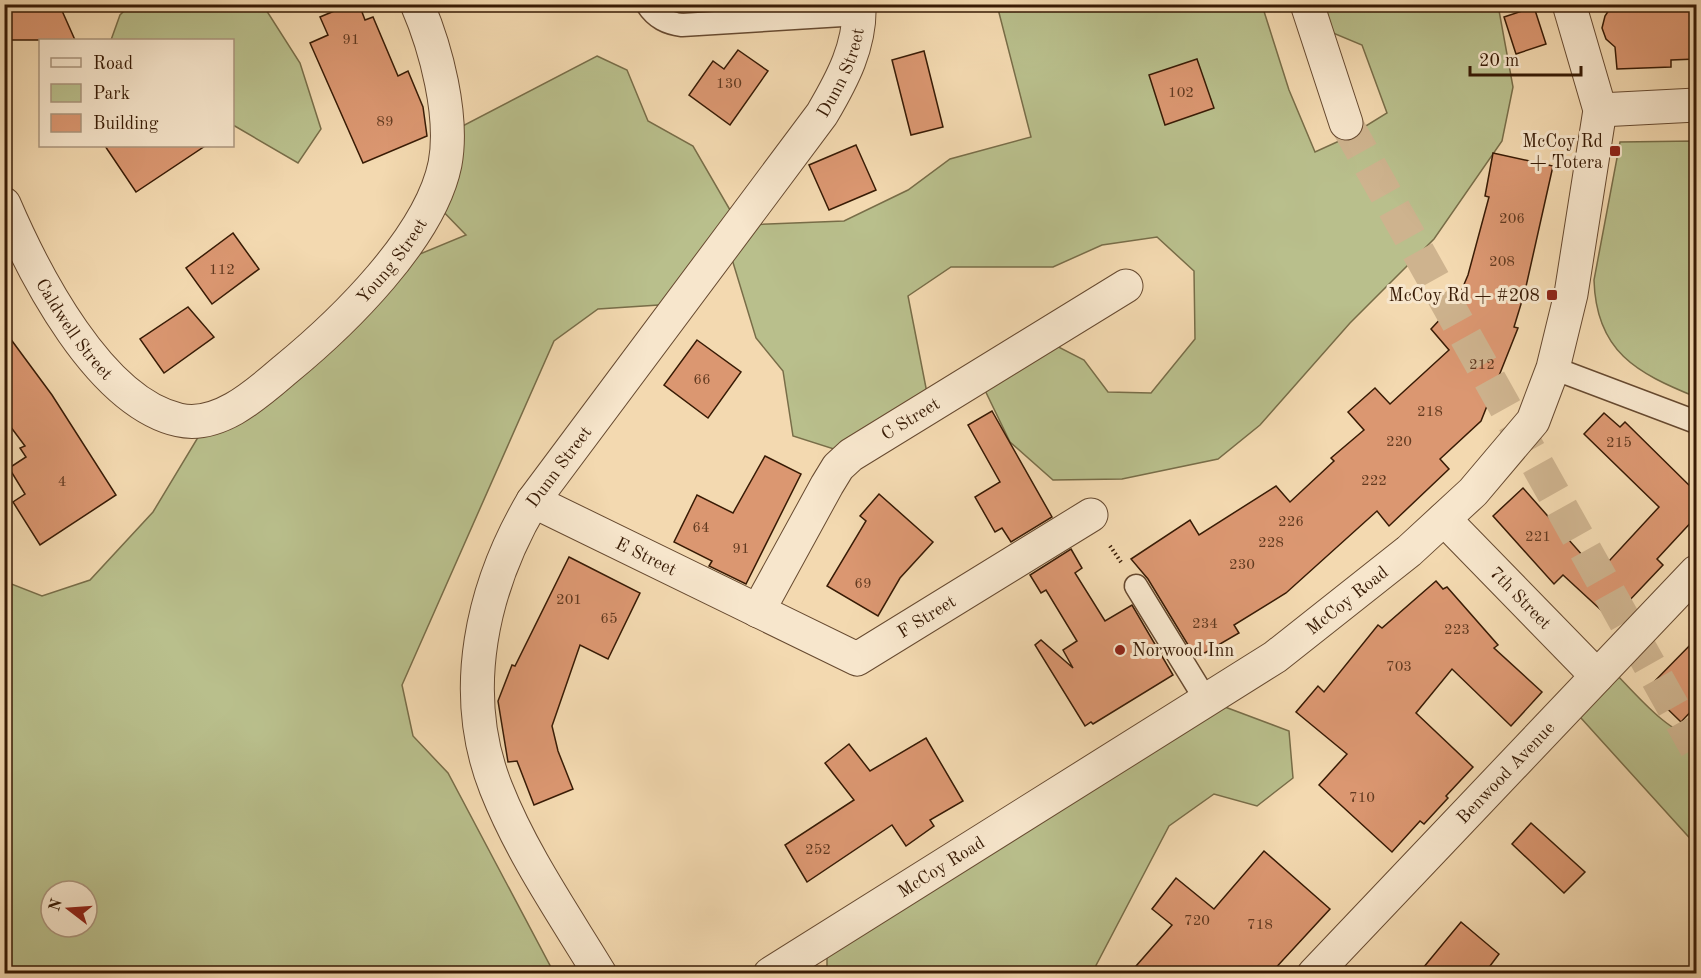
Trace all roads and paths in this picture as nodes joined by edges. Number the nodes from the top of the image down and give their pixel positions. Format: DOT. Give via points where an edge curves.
graph roads {
  1 [pos="417,4"];
  2 [pos="647,4"];
  3 [pos="1307,4"];
  4 [pos="1569,4"];
  5 [pos="859,9"];
  6 [pos="1696,105"];
  7 [pos="1600,110"];
  8 [pos="1346,123"];
  9 [pos="4,204"];
  10 [pos="1126,286"];
  11 [pos="1553,368"];
  12 [pos="180,421"];
  13 [pos="1696,422"];
  14 [pos="533,501"];
  15 [pos="1091,515"];
  16 [pos="1444,519"];
  17 [pos="1696,572"];
  18 [pos="1136,586"];
  19 [pos="758,611"];
  20 [pos="1597,676"];
  21 [pos="1206,700"];
  22 [pos="600,974"];
  23 [pos="770,974"];
  24 [pos="1314,974"];
  1 -- 12 [label="street, Young Street" via="433,46 445,129 445,163 430,202 398,255 369,292 312,347 240,405 200,421"];
  2 -- 5 [label="lane" via="658,17 682,25"];
  3 -- 8 [label="street"];
  4 -- 7 [label="street, McCoy Road"];
  5 -- 14 [label="street, Dunn Street" via="854,49 841,83 822,114"];
  6 -- 7 [label="street"];
  7 -- 11 [label="street, McCoy Road" via="1571,294"];
  9 -- 12 [label="street, Caldwell Street" via="20,242 67,323 114,381 138,401"];
  10 -- 19 [label="street, C Street" via="851,455 827,485"];
  11 -- 13 [label="lane"];
  11 -- 16 [label="street, McCoy Road" via="1533,421 1473,492"];
  14 -- 19 [label="street, E Street"];
  14 -- 22 [label="street, Dunn Street" via="490,596 477,675 478,715 485,753 510,821"];
  15 -- 18 [label="path"];
  15 -- 19 [label="street, F Street" via="857,660"];
  16 -- 20 [label="street, 7th Street"];
  16 -- 21 [label="street, McCoy Road" via="1275,657"];
  17 -- 20 [label="street, Benwood Avenue"];
  18 -- 21 [label="lane"];
  20 -- 24 [label="street, Benwood Avenue"];
  21 -- 23 [label="street, McCoy Road"];
}
